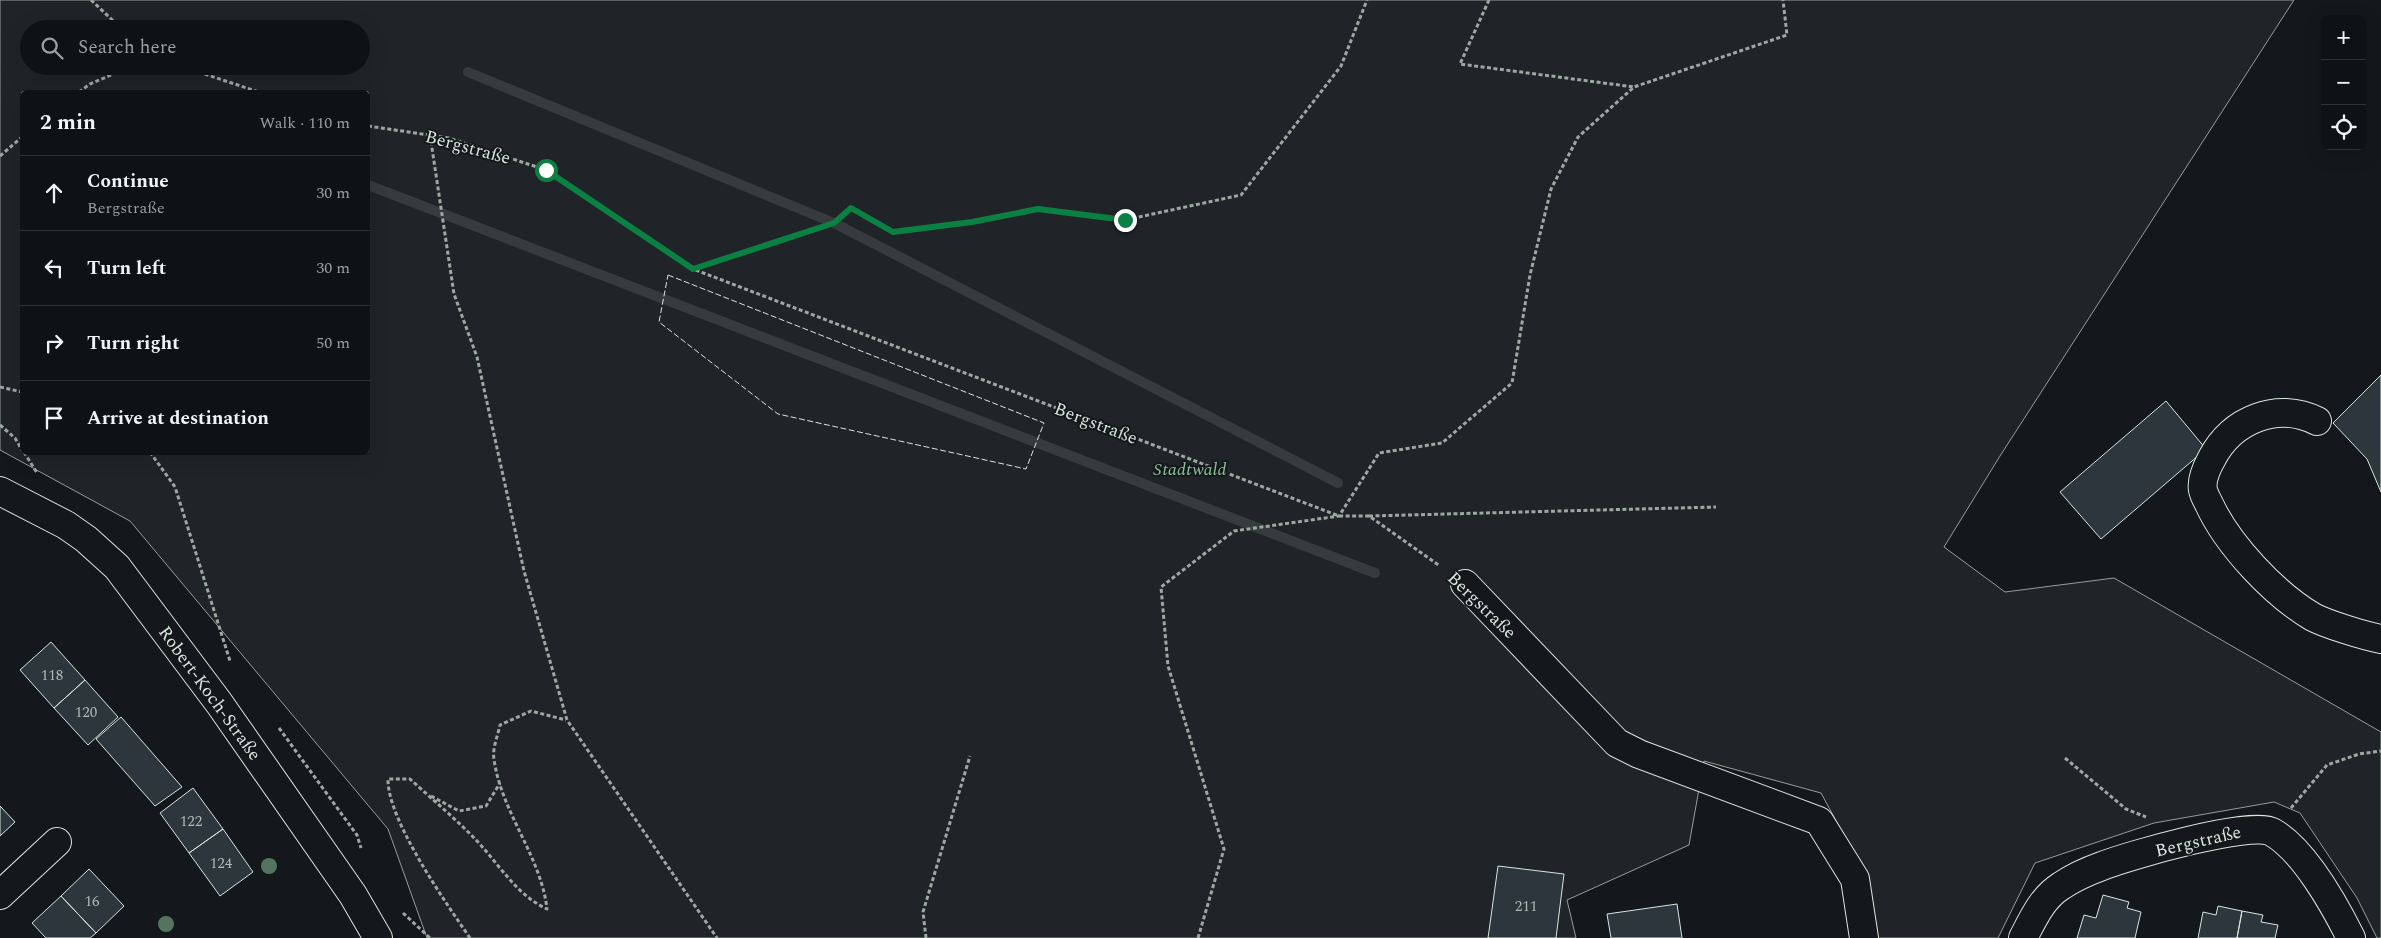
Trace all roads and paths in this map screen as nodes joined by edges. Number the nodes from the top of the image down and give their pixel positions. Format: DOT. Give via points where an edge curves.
graph roads {
  1 [pos="91,0"];
  2 [pos="1367,0"];
  3 [pos="1489,0"];
  4 [pos="1783,0"];
  5 [pos="112,20"];
  6 [pos="111,75"];
  7 [pos="207,75"];
  8 [pos="1634,87"];
  9 [pos="82,90"];
  10 [pos="253,90"];
  11 [pos="370,126"];
  12 [pos="430,135"];
  13 [pos="20,139"];
  14 [pos="0,156"];
  15 [pos="693,269"];
  16 [pos="0,386"];
  17 [pos="20,391"];
  18 [pos="2317,421"];
  19 [pos="0,425"];
  20 [pos="20,447"];
  21 [pos="152,455"];
  22 [pos="0,491"];
  23 [pos="1716,507"];
  24 [pos="1339,516"];
  25 [pos="1369,516"];
  26 [pos="1465,584"];
  27 [pos="2381,639"];
  28 [pos="232,665"];
  29 [pos="567,720"];
  30 [pos="277,726"];
  31 [pos="2381,751"];
  32 [pos="970,756"];
  33 [pos="2065,758"];
  34 [pos="500,783"];
  35 [pos="426,794"];
  36 [pos="2154,821"];
  37 [pos="2271,831"];
  38 [pos="57,842"];
  39 [pos="362,851"];
  40 [pos="0,895"];
  41 [pos="378,938"];
  42 [pos="470,938"];
  43 [pos="717,938"];
  44 [pos="926,938"];
  45 [pos="1198,938"];
  46 [pos="1864,938"];
  47 [pos="2023,938"];
  48 [pos="2351,938"];
  1 -- 5 [label="path"];
  2 -- 15 [label="path" via="1341,66 1241,195 1125,220 1038,209 893,232 851,208 834,223"];
  3 -- 8 [label="path" via="1460,64"];
  4 -- 8 [label="path" via="1787,35"];
  6 -- 9 [label="path"];
  7 -- 10 [label="path"];
  8 -- 24 [label="path" via="1578,137 1552,189 1530,276 1512,383 1442,443 1379,453"];
  11 -- 12 [label="path, Bergstraße"];
  12 -- 15 [label="path, Bergstraße" via="450,138 546,170"];
  12 -- 29 [label="path" via="454,294 477,357 524,571"];
  13 -- 14 [label="path"];
  15 -- 24 [label="path, Bergstraße"];
  16 -- 17 [label="path"];
  18 -- 27 [label="street" via="2304,414 2278,412 2255,417 2236,428 2216,450 2206,469 2203,490 2231,543 2290,602 2314,618"];
  19 -- 20 [label="path"];
  21 -- 28 [label="path" via="175,487"];
  22 -- 41 [label="street, Robert-Koch-Straße" via="66,526 118,567 225,711 353,895"];
  23 -- 25 [label="path"];
  24 -- 25 [label="path, Bergstraße"];
  24 -- 45 [label="path" via="1234,531 1161,587 1168,666 1224,849"];
  25 -- 26 [label="path, Bergstraße"];
  26 -- 46 [label="street, Bergstraße" via="1617,743 1819,821 1855,879"];
  29 -- 34 [label="path" via="531,711 500,725 493,757"];
  29 -- 43 [label="path"];
  30 -- 39 [label="path" via="357,835"];
  31 -- 37 [label="path" via="2359,754 2327,765"];
  32 -- 44 [label="path" via="923,912"];
  33 -- 36 [label="path" via="2126,809"];
  34 -- 35 [label="path" via="486,806 459,811"];
  34 -- 35 [label="path" via="545,891 547,909 520,890 477,841"];
  35 -- 42 [label="path" via="410,779 388,779 388,790 396,812 412,844 434,886"];
  37 -- 47 [label="street, Bergstraße" via="2256,828 2176,844 2100,867 2059,887 2039,908"];
  37 -- 48 [label="street" via="2296,852 2315,877"];
  38 -- 40 [label="street"];
}
